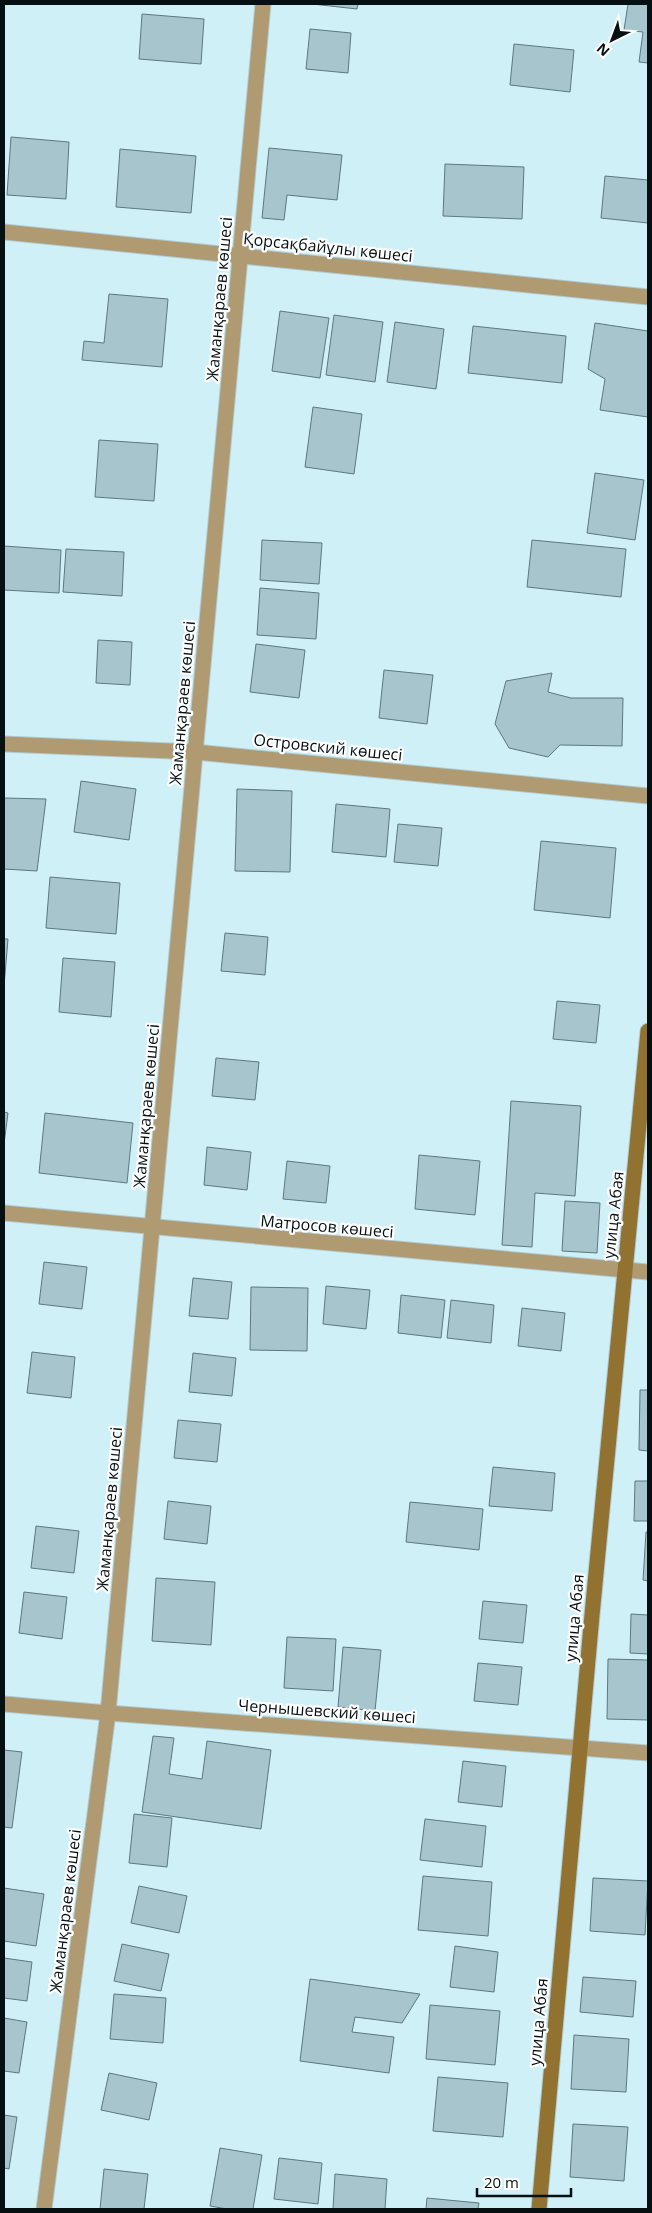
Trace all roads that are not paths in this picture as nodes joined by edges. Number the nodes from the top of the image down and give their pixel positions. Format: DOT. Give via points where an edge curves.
graph roads {
  1 [pos="263,4"];
  2 [pos="4,232"];
  3 [pos="240,255"];
  4 [pos="648,297"];
  5 [pos="4,744"];
  6 [pos="195,752"];
  7 [pos="648,796"];
  8 [pos="648,1031"];
  9 [pos="4,1213"];
  10 [pos="152,1228"];
  11 [pos="625,1270"];
  12 [pos="648,1272"];
  13 [pos="4,1704"];
  14 [pos="108,1713"];
  15 [pos="580,1746"];
  16 [pos="648,1753"];
  17 [pos="44,2209"];
  18 [pos="539,2209"];
  1 -- 3 [label="street, Жаманқараев көшесі"];
  2 -- 3 [label="street, Қорсақбайұлы көшесі"];
  3 -- 4 [label="street, Қорсақбайұлы көшесі"];
  3 -- 6 [label="street, Жаманқараев көшесі"];
  5 -- 6 [label="street, Островский көшесі"];
  6 -- 7 [label="street, Островский көшесі"];
  6 -- 10 [label="street, Жаманқараев көшесі"];
  8 -- 11 [label="street, улица Абая"];
  9 -- 10 [label="street, Матросов көшесі"];
  10 -- 11 [label="street, Матросов көшесі"];
  10 -- 14 [label="street, Жаманқараев көшесі"];
  11 -- 12 [label="street, Матросов көшесі"];
  11 -- 15 [label="street, улица Абая"];
  13 -- 14 [label="street, Чернышевский көшесі"];
  14 -- 15 [label="street, Чернышевский көшесі"];
  14 -- 17 [label="street, Жаманқараев көшесі"];
  15 -- 16 [label="street, Чернышевский көшесі"];
  15 -- 18 [label="street, улица Абая"];
}
